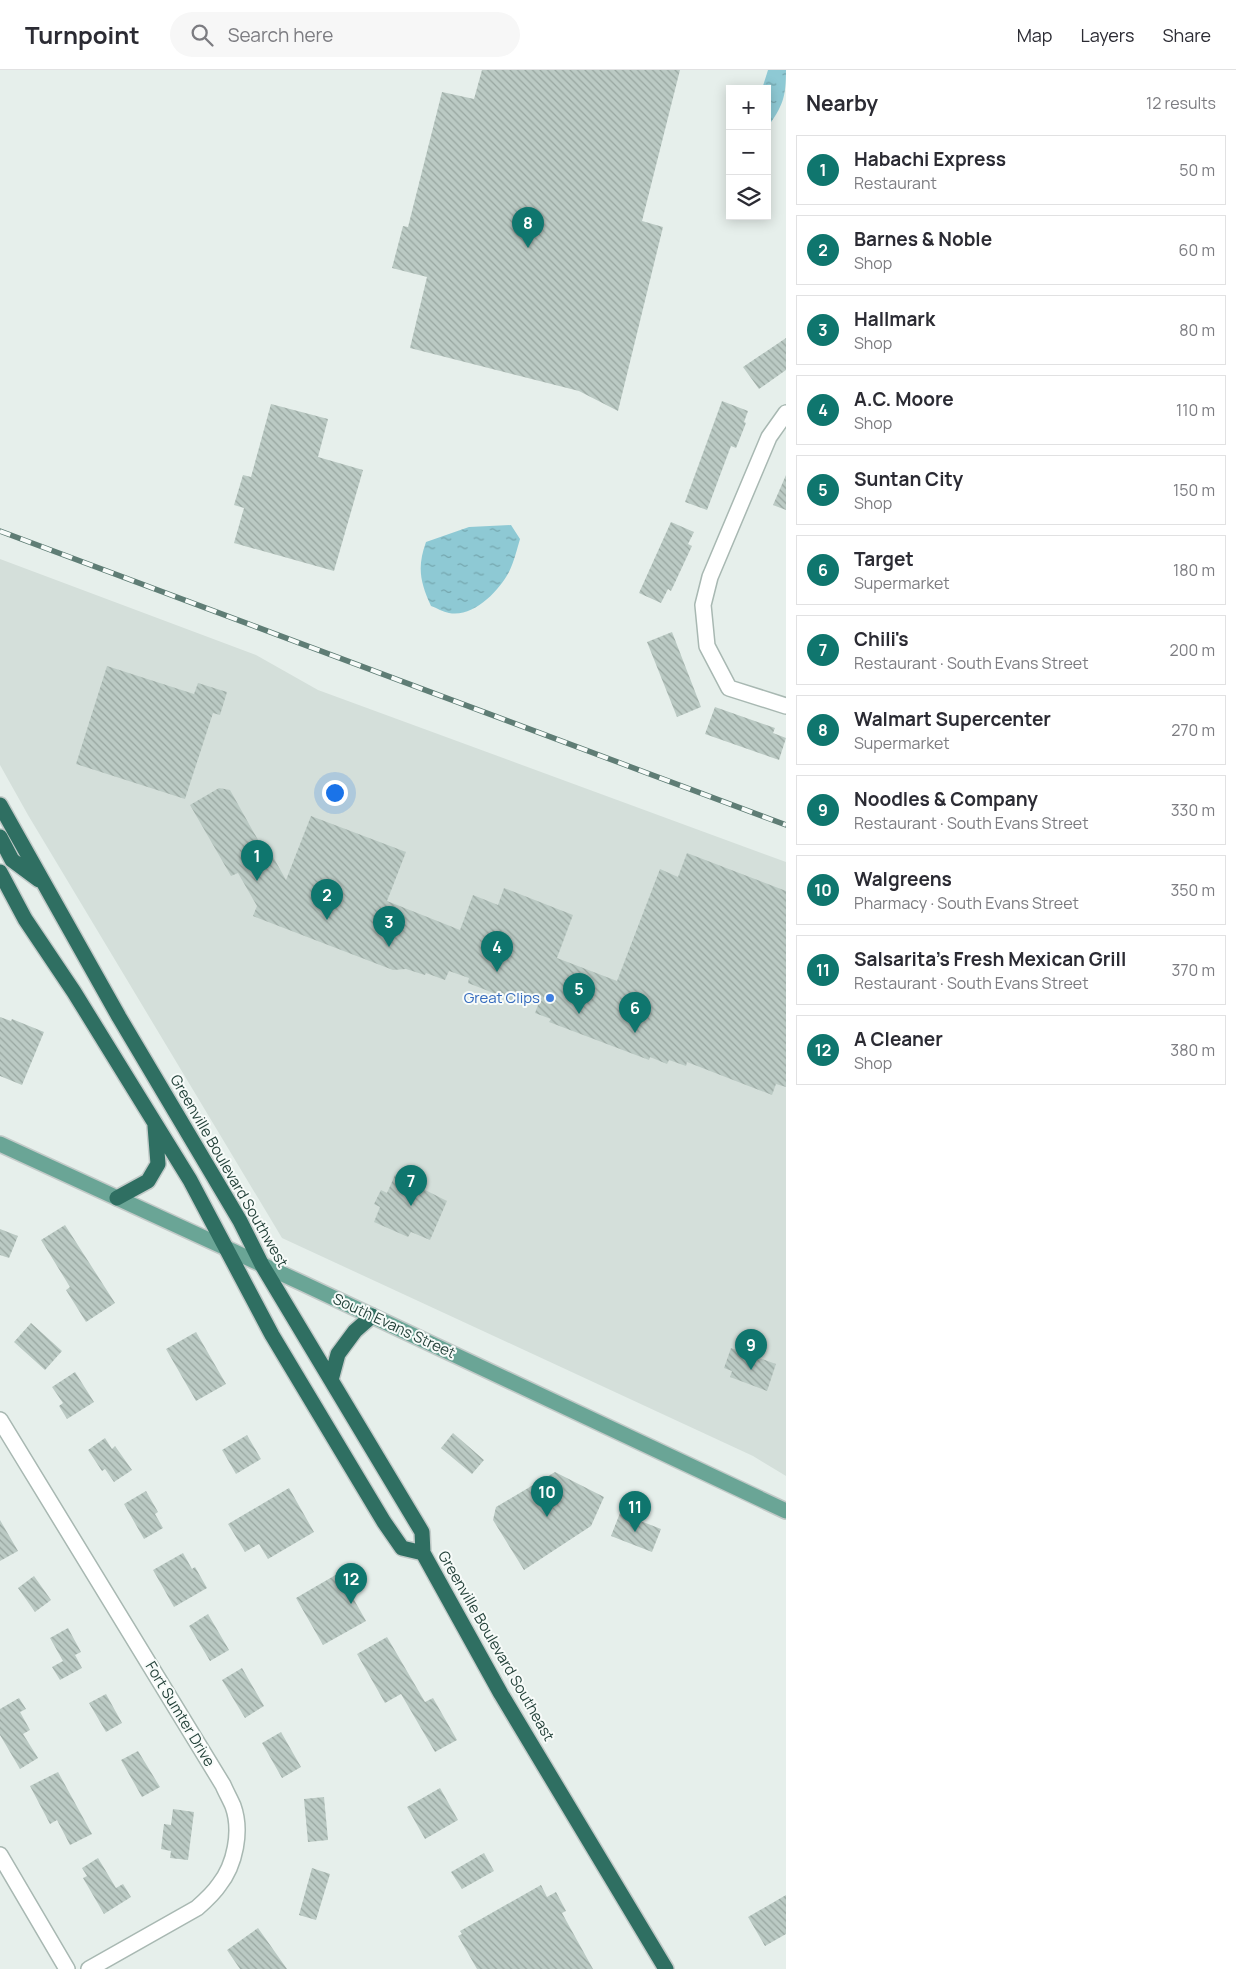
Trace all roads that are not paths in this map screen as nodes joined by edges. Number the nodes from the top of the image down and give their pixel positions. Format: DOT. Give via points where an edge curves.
graph roads {
  1 [pos="786,413"];
  2 [pos="786,706"];
  3 [pos="0,805"];
  4 [pos="0,837"];
  5 [pos="0,872"];
  6 [pos="44,884"];
  7 [pos="155,1122"];
  8 [pos="0,1144"];
  9 [pos="117,1198"];
  10 [pos="227,1249"];
  11 [pos="262,1265"];
  12 [pos="372,1316"];
  13 [pos="331,1380"];
  14 [pos="0,1420"];
  15 [pos="786,1511"];
  16 [pos="423,1553"];
  17 [pos="0,1855"];
  18 [pos="67,1969"];
  19 [pos="90,1969"];
  20 [pos="666,1969"];
  1 -- 2 [label="street" via="769,437 710,577 703,605 707,646 730,688"];
  3 -- 6 [label="highway, Greenville Boulevard Southwest"];
  4 -- 6 [label="highway" via="12,860"];
  5 -- 7 [label="highway" via="25,919"];
  6 -- 11 [label="highway, Greenville Boulevard Southwest" via="240,1221"];
  7 -- 9 [label="highway" via="158,1164 148,1181"];
  7 -- 10 [label="highway"];
  8 -- 9 [label="main road, South Evans Street"];
  9 -- 10 [label="main road, South Evans Street"];
  10 -- 11 [label="main road, South Evans Street"];
  10 -- 16 [label="highway, Greenville Boulevard Southeast" via="272,1335 384,1522 402,1548"];
  11 -- 12 [label="main road, South Evans Street"];
  11 -- 13 [label="highway, Greenville Boulevard Southwest"];
  12 -- 13 [label="highway" via="355,1331 338,1354"];
  12 -- 15 [label="main road, South Evans Street"];
  13 -- 16 [label="highway, Greenville Boulevard Southwest" via="422,1532"];
  14 -- 19 [label="street, Fort Sumter Drive" via="223,1785 235,1815 235,1848 221,1884 211,1895 197,1908"];
  16 -- 20 [label="highway, Greenville Boulevard Southeast" via="501,1694"];
  17 -- 18 [label="street"];
}
